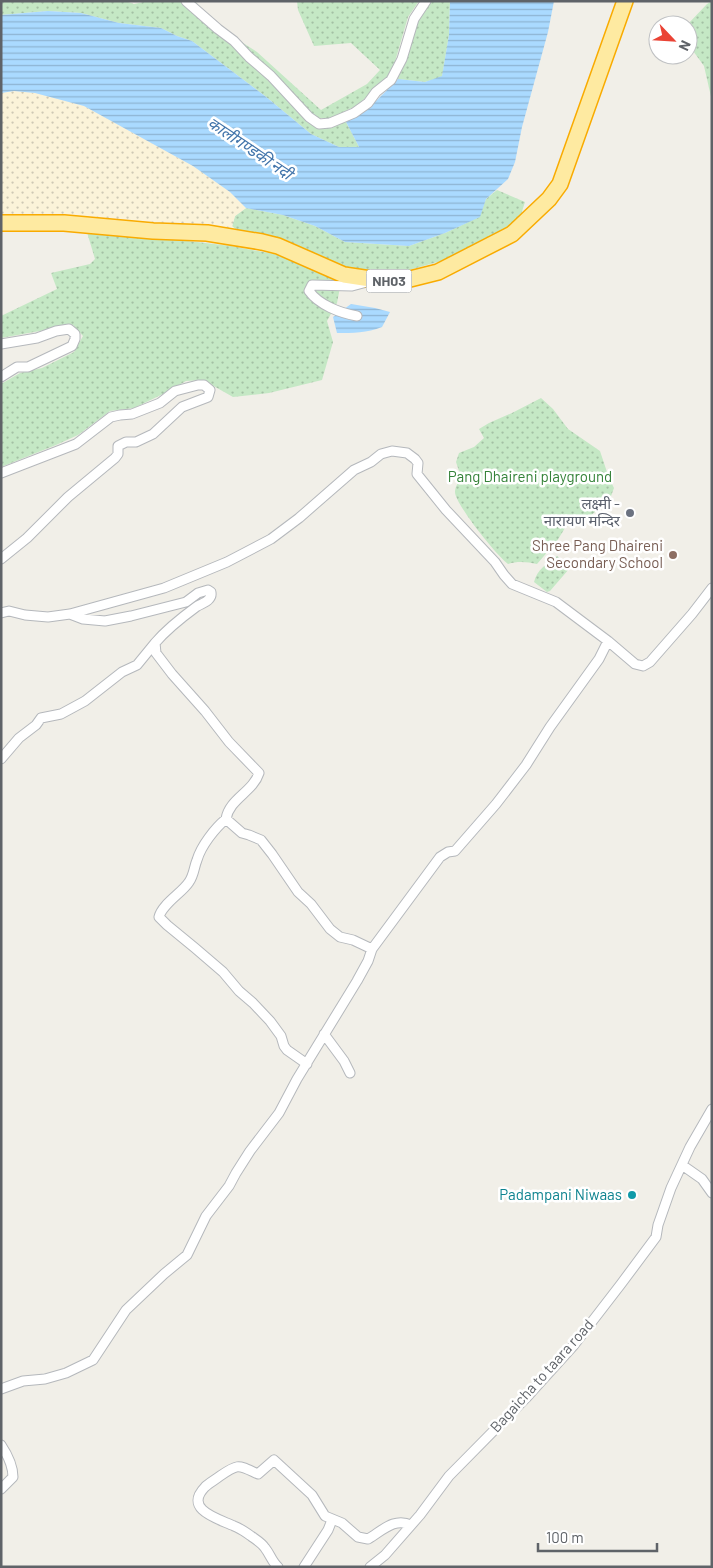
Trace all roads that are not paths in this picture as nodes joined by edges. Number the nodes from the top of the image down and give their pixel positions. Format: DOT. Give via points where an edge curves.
graph roads {
  1 [pos="186,1"];
  2 [pos="426,1"];
  3 [pos="625,1"];
  4 [pos="1,223"];
  5 [pos="384,281"];
  6 [pos="357,316"];
  7 [pos="1,344"];
  8 [pos="1,377"];
  9 [pos="1,473"];
  10 [pos="1,559"];
  11 [pos="712,588"];
  12 [pos="1,613"];
  13 [pos="70,614"];
  14 [pos="608,641"];
  15 [pos="155,643"];
  16 [pos="1,759"];
  17 [pos="226,819"];
  18 [pos="372,949"];
  19 [pos="324,1034"];
  20 [pos="307,1064"];
  21 [pos="350,1073"];
  22 [pos="712,1109"];
  23 [pos="682,1165"];
  24 [pos="712,1193"];
  25 [pos="1,1389"];
  26 [pos="1,1445"];
  27 [pos="1,1489"];
  28 [pos="332,1520"];
  29 [pos="411,1525"];
  30 [pos="278,1567"];
  31 [pos="304,1567"];
  32 [pos="370,1567"];
  1 -- 2 [label="street" via="234,41 319,124 354,113 392,80 414,19"];
  3 -- 5 [label="highway, NH03" via="560,184 549,199 512,234 438,272"];
  4 -- 5 [label="highway, NH03" via="64,223 207,233 278,246 344,275"];
  5 -- 6 [label="street" via="352,286 312,285 309,291 314,299"];
  7 -- 8 [label="street" via="69,329 75,334 72,346 28,367 17,367"];
  9 -- 10 [label="street" via="76,444 111,417 132,414 160,403 175,391 198,385 210,390 208,396 182,407 153,434 118,446 118,454 114,458"];
  11 -- 14 [label="street" via="647,665 635,664"];
  12 -- 13 [label="street" via="9,611 48,617"];
  13 -- 14 [label="street" via="164,588 235,557 278,534 354,470 392,451 407,453 415,459 417,474 512,584 556,602"];
  13 -- 15 [label="street" via="105,621 186,602 198,593 211,592 209,600 176,622"];
  14 -- 18 [label="street" via="600,659 526,765 455,851 440,857"];
  15 -- 16 [label="street" via="137,665 122,672 85,701 61,714 41,718"];
  15 -- 17 [label="street" via="156,653 172,674 259,773 253,785 231,806"];
  17 -- 18 [label="street" via="242,833 261,840 298,892 330,929"];
  17 -- 20 [label="street" via="197,858 190,882 159,916 223,972 270,1021 287,1050"];
  18 -- 19 [label="street" via="361,975"];
  19 -- 20 [label="street"];
  19 -- 21 [label="street"];
  20 -- 25 [label="street" via="279,1113 206,1216 187,1255 126,1310 93,1360 66,1374 23,1381"];
  22 -- 23 [label="street, Bagaicha to taara road"];
  23 -- 24 [label="street" via="702,1179"];
  23 -- 29 [label="street, Bagaicha to taara road" via="670,1188 656,1237 621,1284 574,1345 449,1476"];
  26 -- 27 [label="street" via="13,1472 13,1477"];
  28 -- 29 [label="street" via="342,1523 363,1539 393,1523"];
  28 -- 30 [label="street" via="312,1495 274,1460 258,1474 245,1467 237,1467 205,1487 199,1496 201,1510 252,1536 265,1547"];
  28 -- 31 [label="street"];
  29 -- 32 [label="street, Bagaicha to taara road"];
}
